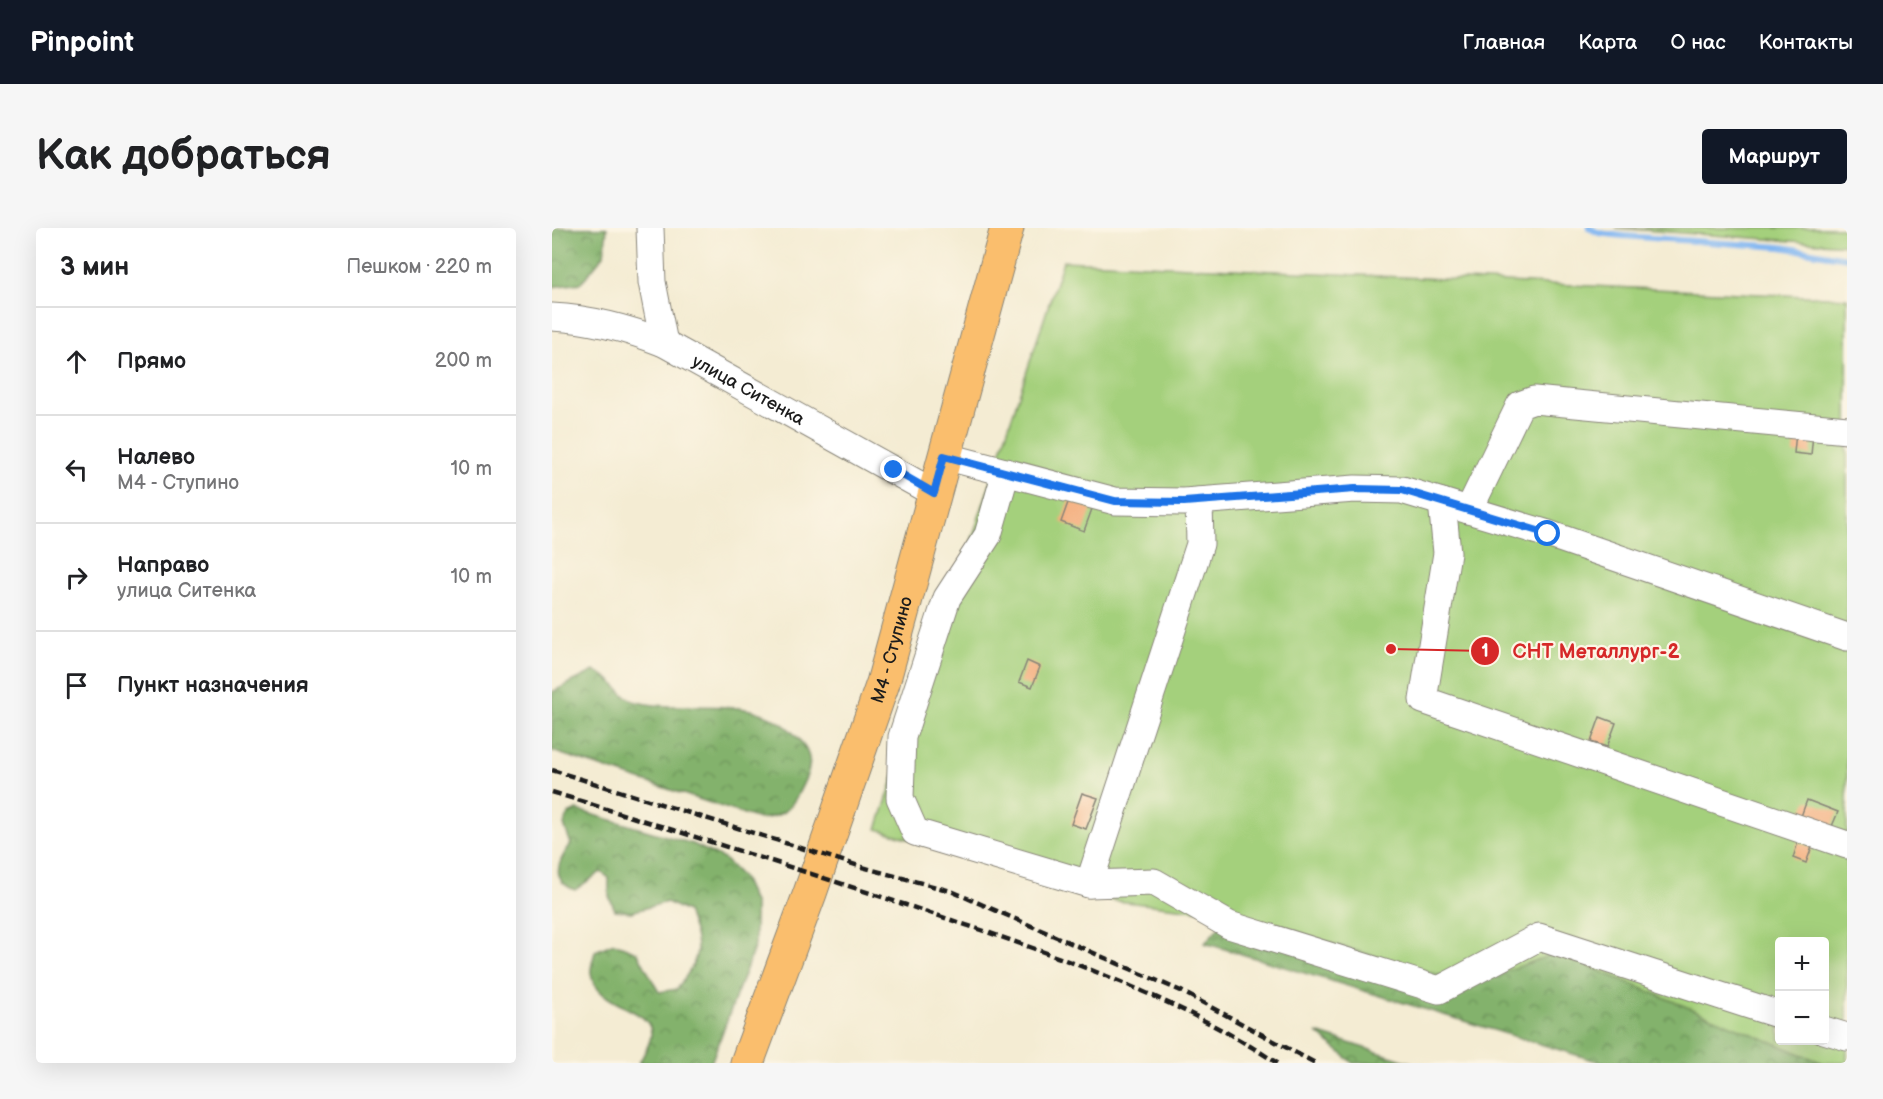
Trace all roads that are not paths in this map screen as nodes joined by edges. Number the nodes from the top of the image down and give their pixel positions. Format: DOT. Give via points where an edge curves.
graph roads {
  1 [pos="650,228"];
  2 [pos="1007,228"];
  3 [pos="552,317"];
  4 [pos="664,343"];
  5 [pos="1847,430"];
  6 [pos="944,456"];
  7 [pos="1006,472"];
  8 [pos="934,493"];
  9 [pos="1199,501"];
  10 [pos="1442,502"];
  11 [pos="1469,510"];
  12 [pos="1847,637"];
  13 [pos="1847,845"];
  14 [pos="1089,884"];
  15 [pos="1775,1015"];
  16 [pos="1829,1032"];
  17 [pos="1847,1037"];
  18 [pos="747,1063"];
  1 -- 4 [label="street" via="652,282"];
  2 -- 6 [label="main road, М4 - Ступино"];
  3 -- 4 [label="street, улица Ситенка" via="589,321"];
  4 -- 8 [label="street, улица Ситенка"];
  5 -- 11 [label="street" via="1534,400 1520,405"];
  6 -- 7 [label="street"];
  6 -- 8 [label="main road, М4 - Ступино"];
  7 -- 9 [label="street" via="1115,501"];
  7 -- 14 [label="street" via="988,535 947,598 902,736 900,798 915,832"];
  8 -- 18 [label="main road, М4 - Ступино" via="883,682"];
  9 -- 10 [label="street" via="1355,489 1402,490"];
  9 -- 14 [label="street" via="1200,544"];
  10 -- 11 [label="street"];
  10 -- 13 [label="street" via="1448,553 1424,700"];
  11 -- 12 [label="street"];
  14 -- 15 [label="street" via="1154,882 1229,925 1439,990 1539,937"];
  16 -- 17 [label="street"];
}
